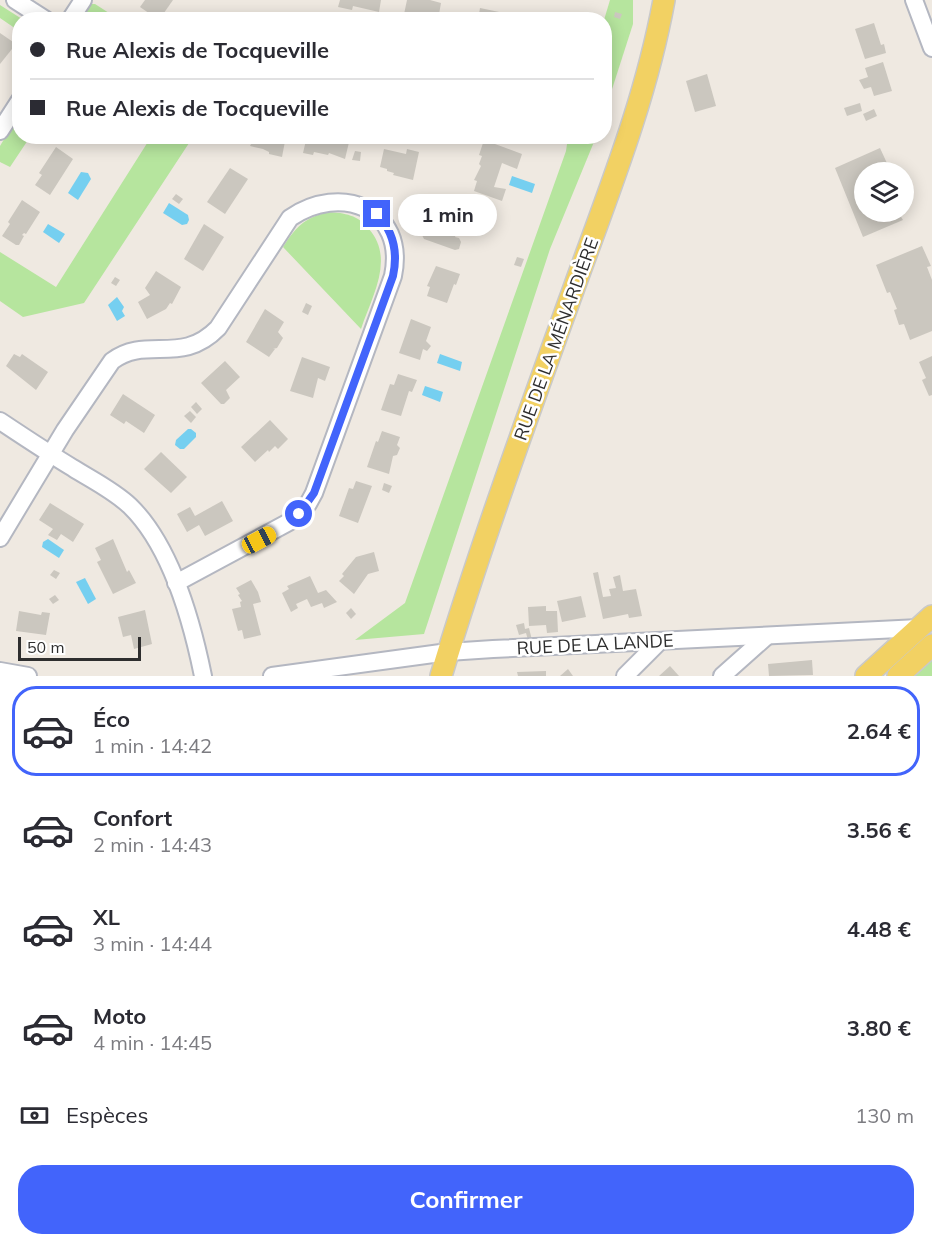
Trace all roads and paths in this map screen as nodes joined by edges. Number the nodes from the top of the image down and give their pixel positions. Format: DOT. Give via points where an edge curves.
graph roads {
  1 [pos="15,0"];
  2 [pos="664,0"];
  3 [pos="914,0"];
  4 [pos="34,12"];
  5 [pos="932,48"];
  6 [pos="12,112"];
  7 [pos="0,131"];
  8 [pos="0,421"];
  9 [pos="52,454"];
  10 [pos="0,538"];
  11 [pos="176,583"];
  12 [pos="925,622"];
  13 [pos="766,636"];
  14 [pos="660,641"];
  15 [pos="932,645"];
  16 [pos="448,652"];
  17 [pos="0,671"];
  18 [pos="28,676"];
  19 [pos="203,676"];
  20 [pos="272,676"];
  21 [pos="441,676"];
  22 [pos="625,676"];
  23 [pos="722,676"];
  24 [pos="866,676"];
  25 [pos="898,676"];
  1 -- 4 [label="street"];
  2 -- 16 [label="main road, RUE DE LA MÉNARDIÈRE" via="634,121"];
  3 -- 5 [label="street"];
  6 -- 7 [label="street"];
  8 -- 9 [label="street"];
  9 -- 10 [label="street"];
  9 -- 11 [label="street" via="130,507 152,536"];
  9 -- 11 [label="street" via="112,361 121,354 188,348 211,336 290,218 309,206 334,202 356,205 377,214 385,223 396,254 393,276 314,493 289,522"];
  11 -- 19 [label="street" via="186,606"];
  12 -- 13 [label="street, RUE DE LA LANDE"];
  12 -- 24 [label="main road"];
  13 -- 14 [label="street, RUE DE LA LANDE"];
  13 -- 23 [label="street"];
  14 -- 16 [label="street, RUE DE LA LANDE"];
  14 -- 22 [label="street"];
  15 -- 25 [label="main road"];
  16 -- 20 [label="street, RUE DE LA LANDE"];
  16 -- 21 [label="main road, RUE DE LA MÉNARDIÈRE"];
  17 -- 18 [label="street"];
}
